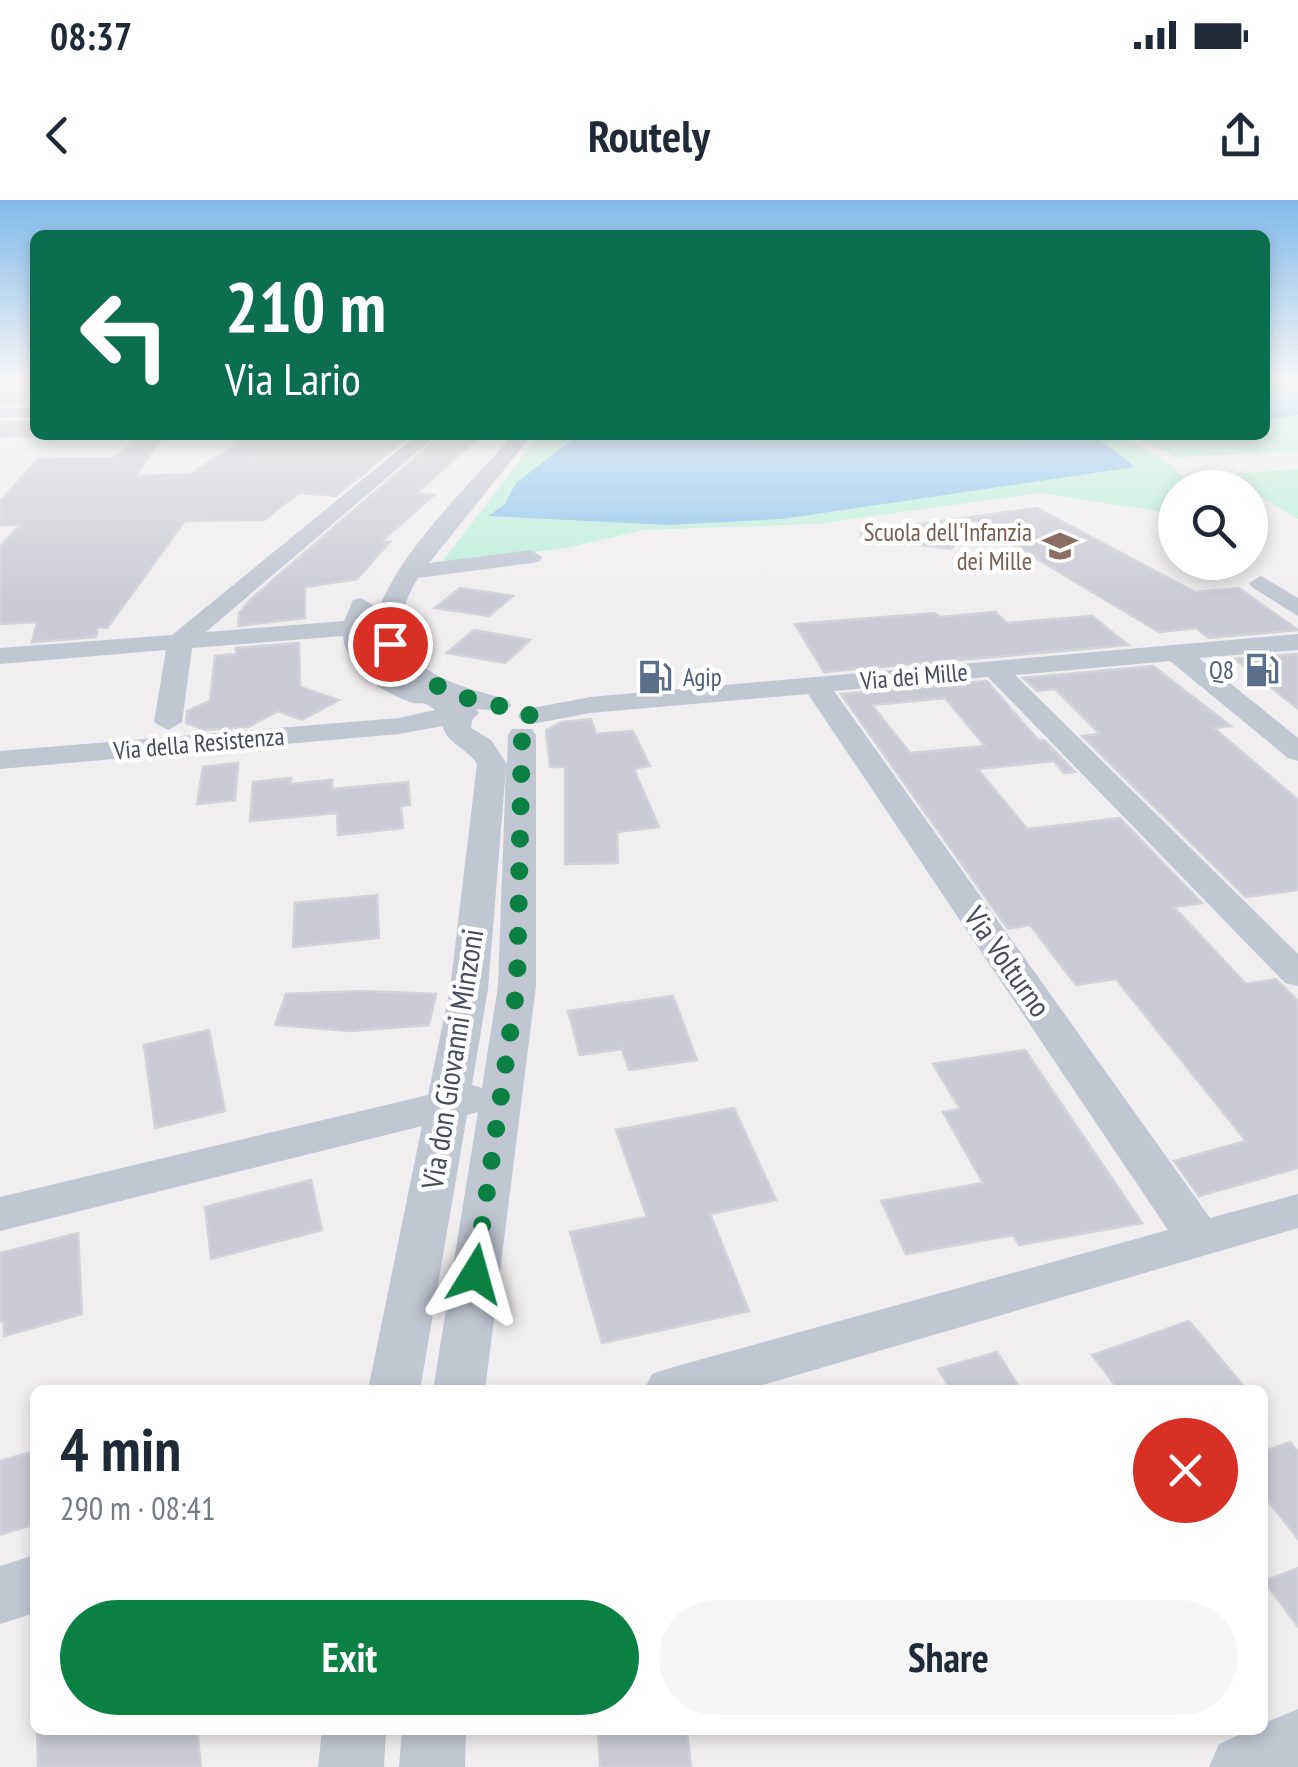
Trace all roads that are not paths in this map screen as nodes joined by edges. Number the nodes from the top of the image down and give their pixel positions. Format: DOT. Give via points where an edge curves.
graph roads {
  1 [pos="404,455"];
  2 [pos="487,455"];
  3 [pos="506,455"];
  4 [pos="531,557"];
  5 [pos="412,572"];
  6 [pos="1261,584"];
  7 [pos="1298,609"];
  8 [pos="387,625"];
  9 [pos="355,627"];
  10 [pos="180,642"];
  11 [pos="1298,642"];
  12 [pos="1176,653"];
  13 [pos="0,656"];
  14 [pos="994,669"];
  15 [pos="393,682"];
  16 [pos="816,685"];
  17 [pos="517,719"];
  18 [pos="168,722"];
  19 [pos="462,722"];
  20 [pos="399,726"];
  21 [pos="1298,752"];
  22 [pos="0,760"];
  23 [pos="1298,976"];
  24 [pos="499,1095"];
  25 [pos="450,1103"];
  26 [pos="1298,1211"];
  27 [pos="0,1214"];
  28 [pos="1199,1238"];
  29 [pos="395,1385"];
  30 [pos="460,1385"];
  31 [pos="687,1385"];
  32 [pos="30,1586"];
  33 [pos="0,1595"];
  34 [pos="354,1735"];
  35 [pos="434,1735"];
  36 [pos="1298,1742"];
  37 [pos="351,1767"];
  38 [pos="432,1767"];
  39 [pos="1242,1767"];
  1 -- 10 [label="street"];
  2 -- 9 [label="street" via="367,595"];
  3 -- 5 [label="street"];
  4 -- 5 [label="street"];
  5 -- 8 [label="street" via="392,602"];
  6 -- 7 [label="street"];
  8 -- 9 [label="street"];
  8 -- 17 [label="street" via="393,651 405,665"];
  9 -- 10 [label="street"];
  9 -- 15 [label="street" via="367,665"];
  10 -- 13 [label="street"];
  10 -- 18 [label="street"];
  11 -- 12 [label="street, Via dei Mille"];
  12 -- 14 [label="street, Via dei Mille"];
  12 -- 21 [label="street"];
  14 -- 16 [label="street, Via dei Mille"];
  14 -- 23 [label="street"];
  15 -- 19 [label="street" via="450,705"];
  15 -- 20 [label="street" via="417,704"];
  16 -- 17 [label="street, Via dei Mille" via="580,706"];
  16 -- 28 [label="street, Via Volturno"];
  17 -- 19 [label="street, Via dei Mille" via="494,742"];
  17 -- 24 [label="street, Via don Giovanni Minzoni" via="517,986"];
  19 -- 20 [label="street, Via della Resistenza"];
  19 -- 25 [label="street, Via don Giovanni Minzoni" via="492,764"];
  20 -- 22 [label="street, Via della Resistenza"];
  24 -- 25 [label="street"];
  24 -- 30 [label="street, Via don Giovanni Minzoni"];
  25 -- 27 [label="street"];
  25 -- 29 [label="street, Via don Giovanni Minzoni"];
  26 -- 28 [label="street"];
  28 -- 31 [label="street"];
  32 -- 33 [label="street"];
  34 -- 37 [label="street"];
  35 -- 38 [label="street"];
  36 -- 39 [label="street"];
}
